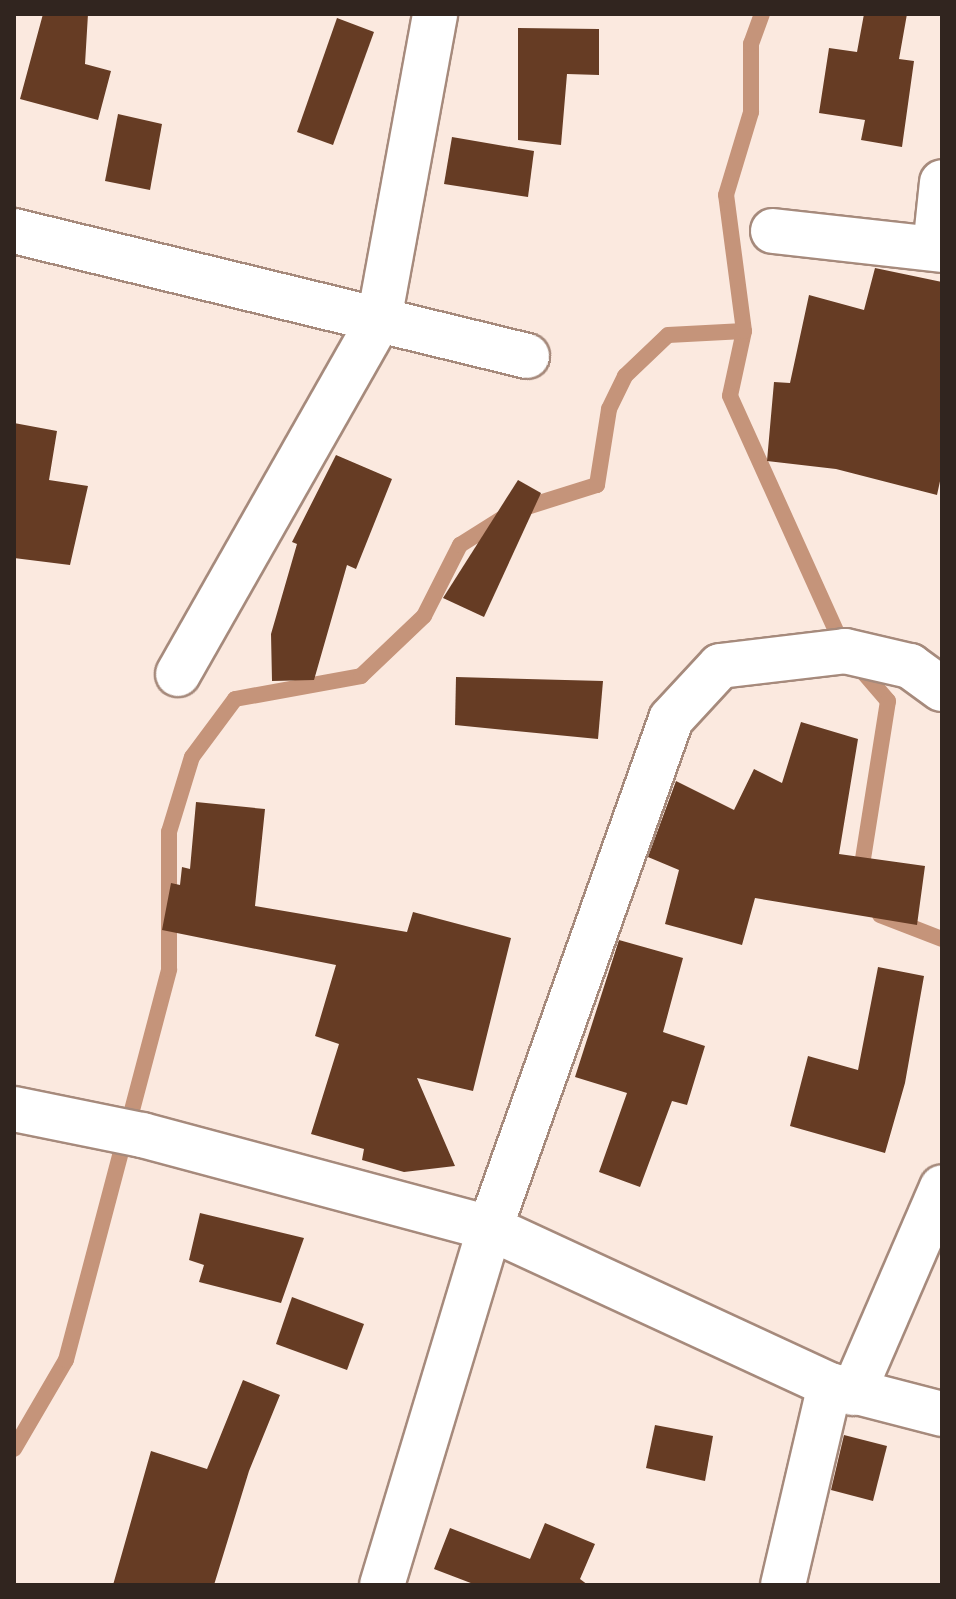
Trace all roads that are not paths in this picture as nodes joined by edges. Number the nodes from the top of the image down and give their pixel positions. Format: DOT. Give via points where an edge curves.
graph roads {
  1 [pos="435,14"];
  2 [pos="942,182"];
  3 [pos="14,231"];
  4 [pos="773,231"];
  5 [pos="939,249"];
  6 [pos="379,320"];
  7 [pos="527,356"];
  8 [pos="178,674"];
  9 [pos="942,689"];
  10 [pos="14,1109"];
  11 [pos="942,1187"];
  12 [pos="490,1228"];
  13 [pos="842,1389"];
  14 [pos="942,1414"];
  15 [pos="382,1585"];
  16 [pos="783,1585"];
  1 -- 6 [label="street"];
  2 -- 5 [label="street"];
  3 -- 6 [label="street"];
  4 -- 5 [label="street"];
  6 -- 7 [label="street"];
  6 -- 8 [label="street"];
  9 -- 12 [label="street" via="910,666 845,651 720,666 671,719"];
  10 -- 12 [label="street" via="142,1135"];
  11 -- 13 [label="street"];
  12 -- 13 [label="street"];
  12 -- 15 [label="street"];
  13 -- 14 [label="street"];
  13 -- 16 [label="street"];
}
